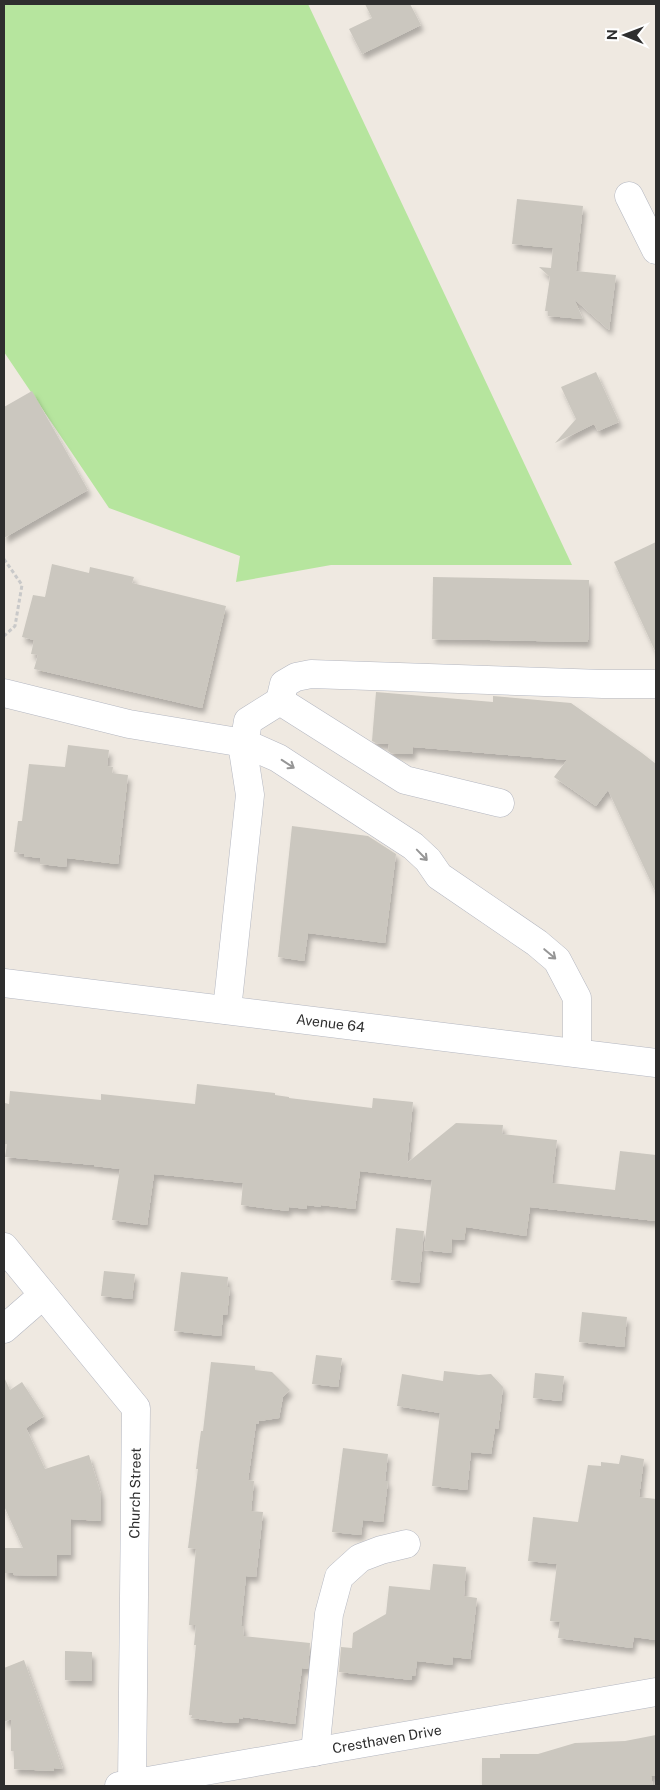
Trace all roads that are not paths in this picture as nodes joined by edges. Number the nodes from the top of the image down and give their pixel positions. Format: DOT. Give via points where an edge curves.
graph roads {
  1 [pos="629,196"];
  2 [pos="656,250"];
  3 [pos="656,684"];
  4 [pos="4,694"];
  5 [pos="280,701"];
  6 [pos="244,743"];
  7 [pos="500,803"];
  8 [pos="4,982"];
  9 [pos="227,1010"];
  10 [pos="578,1053"];
  11 [pos="656,1063"];
  12 [pos="4,1248"];
  13 [pos="43,1295"];
  14 [pos="4,1329"];
  15 [pos="406,1544"];
  16 [pos="656,1692"];
  17 [pos="315,1752"];
  18 [pos="128,1785"];
  1 -- 2 [label="street"];
  3 -- 5 [label="street" via="311,674 284,684"];
  4 -- 6 [label="street" via="129,724"];
  5 -- 6 [label="street" via="248,721"];
  5 -- 7 [label="street" via="405,780"];
  6 -- 9 [label="street" via="250,795"];
  6 -- 10 [label="street, one-way" via="278,758 413,846 439,876 557,960 578,998"];
  8 -- 9 [label="street, Avenue 64"];
  9 -- 10 [label="street, Avenue 64"];
  10 -- 11 [label="street, Avenue 64"];
  12 -- 13 [label="street, Church Street"];
  13 -- 14 [label="street"];
  13 -- 18 [label="street, Church Street" via="136,1408"];
  15 -- 17 [label="street" via="360,1558 339,1577 329,1614"];
  16 -- 17 [label="street, Cresthaven Drive"];
  17 -- 18 [label="street, Cresthaven Drive"];
}
